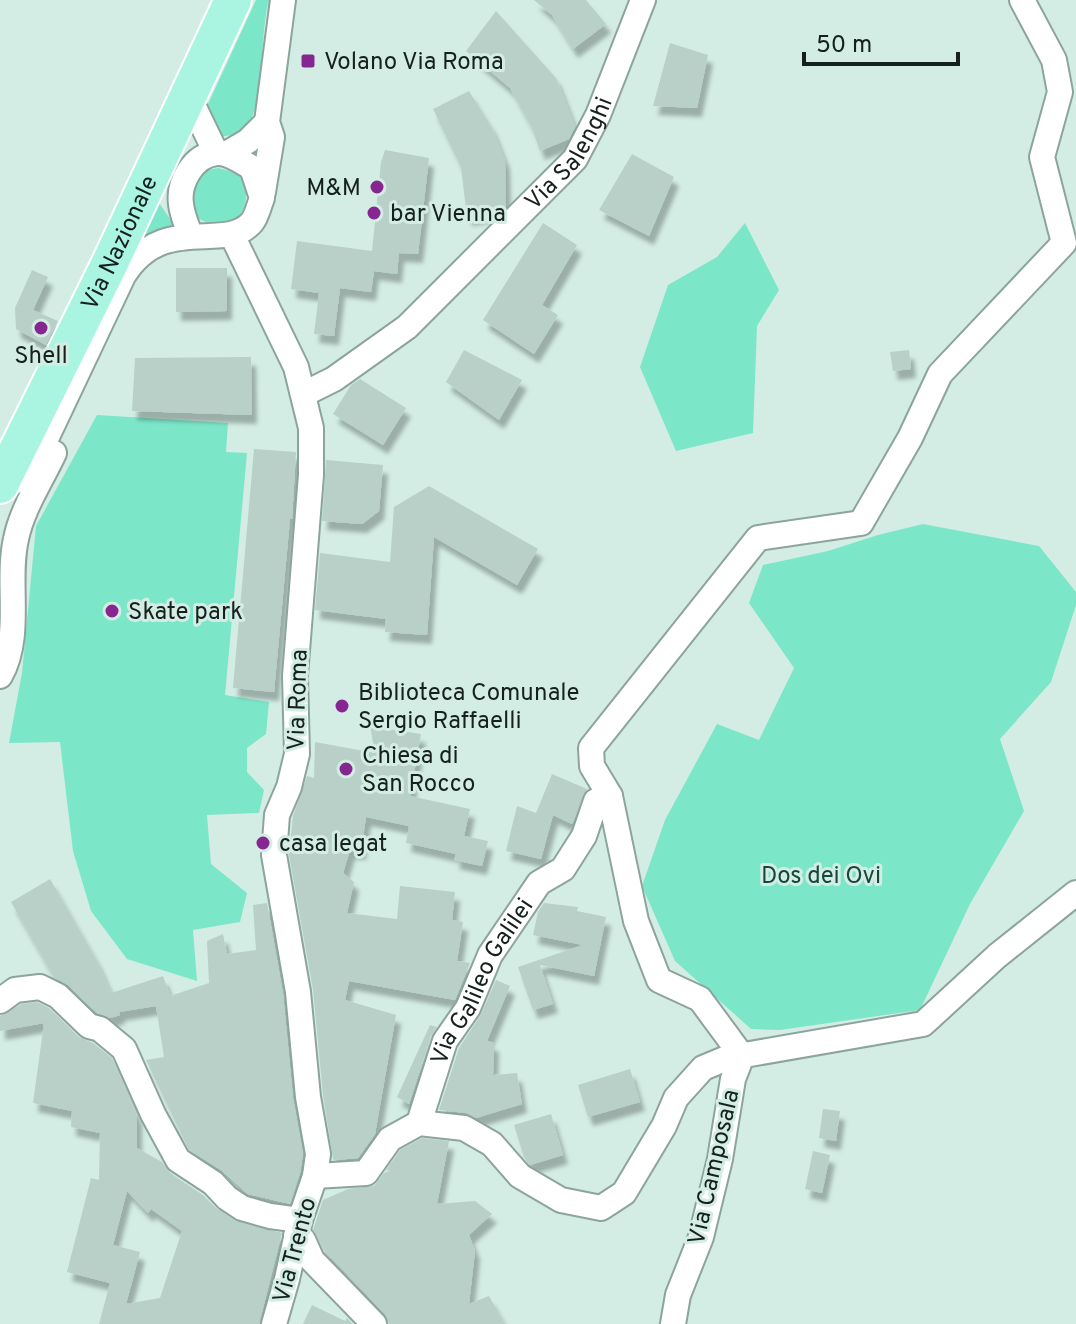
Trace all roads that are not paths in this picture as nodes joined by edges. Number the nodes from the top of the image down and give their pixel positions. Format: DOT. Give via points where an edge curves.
graph roads {
  1 [pos="233,0"];
  2 [pos="283,0"];
  3 [pos="643,0"];
  4 [pos="1022,0"];
  5 [pos="189,97"];
  6 [pos="267,122"];
  7 [pos="221,153"];
  8 [pos="262,198"];
  9 [pos="190,235"];
  10 [pos="232,235"];
  11 [pos="98,331"];
  12 [pos="304,394"];
  13 [pos="0,487"];
  14 [pos="0,676"];
  15 [pos="610,796"];
  16 [pos="1076,893"];
  17 [pos="0,1001"];
  18 [pos="742,1056"];
  19 [pos="419,1123"];
  20 [pos="315,1176"];
  21 [pos="298,1228"];
  22 [pos="274,1324"];
  23 [pos="374,1324"];
  24 [pos="673,1324"];
  1 -- 5 [label="main road, Via Nazionale"];
  2 -- 6 [label="street"];
  3 -- 12 [label="street, Via Salenghi" via="575,159 407,327"];
  4 -- 15 [label="street" via="1054,60 1060,92 1042,157 1064,243 940,374 861,523 758,538 591,748 592,766"];
  5 -- 7 [label="street"];
  5 -- 13 [label="main road, Via Nazionale"];
  6 -- 7 [label="street" via="248,141"];
  6 -- 8 [label="street" via="272,137"];
  7 -- 8 [label="street" via="252,168"];
  7 -- 9 [label="street" via="199,160 182,182 181,204"];
  8 -- 10 [label="street" via="252,222"];
  9 -- 10 [label="street"];
  9 -- 11 [label="street" via="147,248 134,258"];
  10 -- 12 [label="street, Via Roma"];
  11 -- 13 [label="street" via="35,462 21,478"];
  11 -- 14 [label="street" via="82,395 16,538 9,650"];
  12 -- 20 [label="street, Via Roma" via="311,428 311,475 295,676 297,754 277,815 274,855 298,992 318,1154"];
  15 -- 18 [label="street" via="636,921 659,980 700,999"];
  15 -- 19 [label="street, Via Galileo Galilei" via="596,801 584,836 563,869 539,883 490,955 468,1008 445,1041"];
  16 -- 18 [label="street" via="923,1024"];
  17 -- 21 [label="street" via="15,990 40,987 58,996 124,1049 178,1160 242,1208"];
  18 -- 19 [label="street" via="703,1068 676,1098 624,1193 601,1208 561,1200 520,1176 492,1144 464,1128"];
  18 -- 24 [label="street, Via Camposala" via="701,1237 678,1295"];
  19 -- 20 [label="street" via="390,1139 366,1173"];
  20 -- 21 [label="street, Via Trento"];
  21 -- 22 [label="street, Via Trento"];
  21 -- 23 [label="street" via="312,1260"];
}
